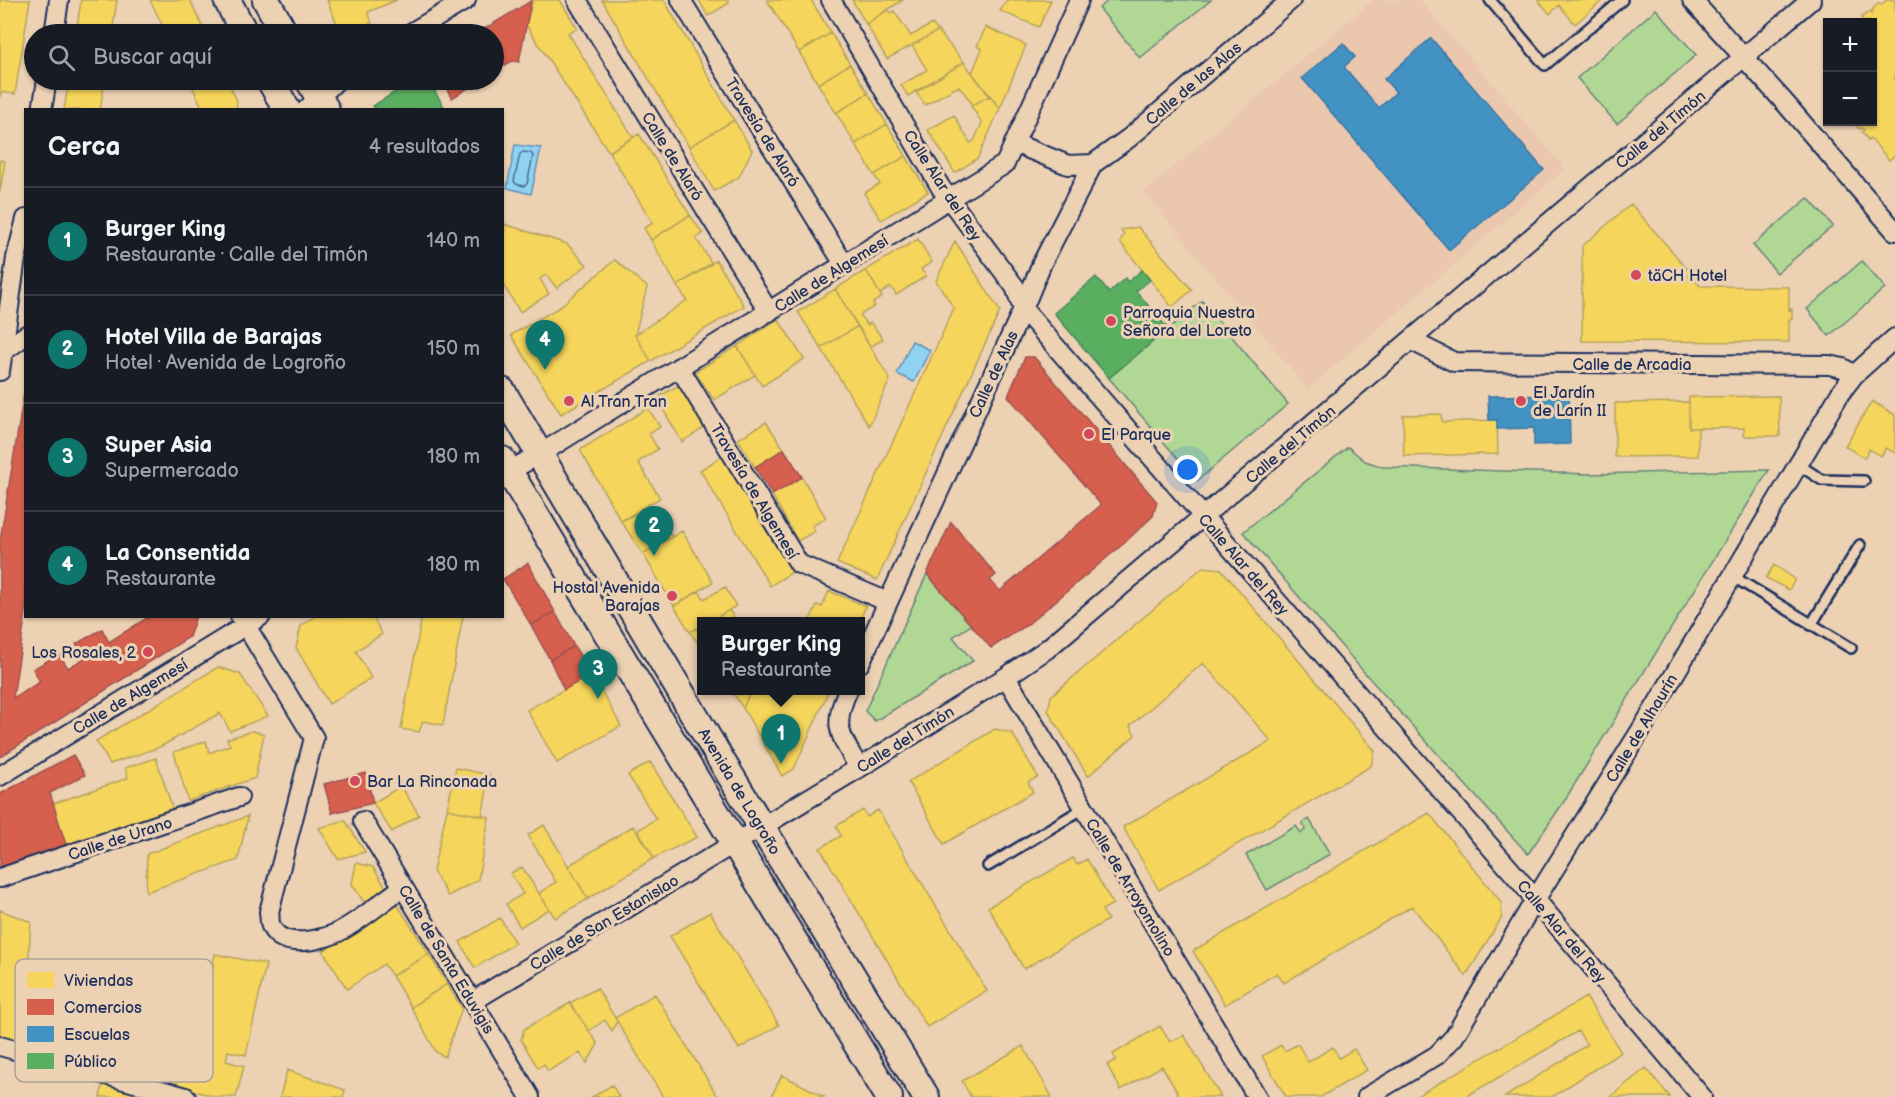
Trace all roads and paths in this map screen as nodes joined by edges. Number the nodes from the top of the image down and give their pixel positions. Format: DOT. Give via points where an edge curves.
graph roads {
  1 [pos="59,0"];
  2 [pos="227,0"];
  3 [pos="266,0"];
  4 [pos="466,0"];
  5 [pos="577,0"];
  6 [pos="681,0"];
  7 [pos="831,0"];
  8 [pos="1078,0"];
  9 [pos="1291,0"];
  10 [pos="1490,0"];
  11 [pos="1622,0"];
  12 [pos="1692,0"];
  13 [pos="1811,0"];
  14 [pos="55,24"];
  15 [pos="240,24"];
  16 [pos="279,24"];
  17 [pos="426,24"];
  18 [pos="1743,58"];
  19 [pos="45,90"];
  20 [pos="275,90"];
  21 [pos="42,108"];
  22 [pos="285,108"];
  23 [pos="1014,143"];
  24 [pos="1093,164"];
  25 [pos="950,200"];
  26 [pos="24,226"];
  27 [pos="1895,231"];
  28 [pos="14,258"];
  29 [pos="844,264"];
  30 [pos="1023,309"];
  31 [pos="769,312"];
  32 [pos="24,336"];
  33 [pos="1895,338"];
  34 [pos="1412,341"];
  35 [pos="3,352"];
  36 [pos="679,367"];
  37 [pos="0,371"];
  38 [pos="1854,375"];
  39 [pos="504,394"];
  40 [pos="540,454"];
  41 [pos="1799,465"];
  42 [pos="505,469"];
  43 [pos="1864,481"];
  44 [pos="1203,517"];
  45 [pos="1860,545"];
  46 [pos="1732,576"];
  47 [pos="888,602"];
  48 [pos="248,620"];
  49 [pos="1811,625"];
  50 [pos="1851,648"];
  51 [pos="865,654"];
  52 [pos="1006,677"];
  53 [pos="846,695"];
  54 [pos="859,768"];
  55 [pos="0,776"];
  56 [pos="239,798"];
  57 [pos="1084,808"];
  58 [pos="363,821"];
  59 [pos="761,827"];
  60 [pos="735,843"];
  61 [pos="988,866"];
  62 [pos="0,878"];
  63 [pos="404,887"];
  64 [pos="1535,900"];
  65 [pos="473,1001"];
  66 [pos="0,1046"];
  67 [pos="15,1050"];
  68 [pos="131,1082"];
  69 [pos="879,1092"];
  70 [pos="186,1097"];
  71 [pos="530,1097"];
  72 [pos="926,1097"];
  73 [pos="1257,1097"];
  74 [pos="1367,1097"];
  75 [pos="1702,1097"];
  1 -- 14 [label="street"];
  2 -- 15 [label="main road"];
  3 -- 16 [label="main road"];
  4 -- 17 [label="street"];
  5 -- 31 [label="street, Calle de Alaró"];
  6 -- 29 [label="street, Travesía de Alaró"];
  7 -- 25 [label="street, Calle Alar del Rey"];
  8 -- 23 [label="street, Calle de Algemesí"];
  9 -- 24 [label="street, Calle de las Alas"];
  10 -- 11 [label="lane" via="1545,65"];
  12 -- 18 [label="street"];
  13 -- 18 [label="street, Calle del Timón"];
  18 -- 27 [label="street"];
  18 -- 34 [label="street, Calle del Timón"];
  19 -- 21 [label="street"];
  20 -- 22 [label="main road"];
  23 -- 24 [label="street" via="1068,165"];
  23 -- 25 [label="street, Calle de Algemesí" via="1005,164"];
  24 -- 30 [label="street, Calle de Alas"];
  25 -- 29 [label="street, Calle de Algemesí"];
  25 -- 30 [label="street, Calle Alar del Rey" via="1015,287"];
  26 -- 28 [label="street"];
  28 -- 35 [label="street"];
  29 -- 31 [label="street, Calle de Algemesí"];
  30 -- 44 [label="street, Calle Alar del Rey"];
  30 -- 47 [label="street, Calle de Alas"];
  31 -- 36 [label="street, Calle de Algemesí"];
  32 -- 35 [label="street"];
  33 -- 38 [label="street, Calle de Alhaurín"];
  34 -- 38 [label="street, Calle de Arcadia" via="1454,362 1829,365"];
  34 -- 44 [label="street, Calle del Timón"];
  35 -- 37 [label="street"];
  36 -- 40 [label="street, Calle de Algemesí"];
  36 -- 47 [label="street, Travesía de Algemesí" via="799,564"];
  38 -- 41 [label="street, Calle de Alhaurín"];
  39 -- 40 [label="main road, Avenida de Logroño"];
  40 -- 42 [label="street, Calle de Algemesí"];
  40 -- 59 [label="main road, Avenida de Logroño"];
  41 -- 43 [label="lane" via="1822,480"];
  41 -- 46 [label="street, Calle de Alhaurín"];
  42 -- 60 [label="main road, Avenida de Logroño"];
  44 -- 52 [label="street, Calle del Timón" via="1047,649"];
  44 -- 64 [label="street, Calle Alar del Rey"];
  45 -- 49 [label="lane"];
  46 -- 49 [label="lane"];
  46 -- 64 [label="street, Calle de Alhaurín"];
  47 -- 51 [label="street, Calle de Alas"];
  48 -- 55 [label="street, Calle de Algemesí"];
  48 -- 63 [label="street" via="314,738 269,912 271,926 278,936 289,940 324,938 341,931"];
  49 -- 50 [label="lane"];
  52 -- 54 [label="street, Calle del Timón"];
  52 -- 57 [label="street, Calle de Arroyomolino"];
  53 -- 54 [label="street" via="838,725"];
  54 -- 59 [label="street, Calle del Timón"];
  56 -- 62 [label="street, Calle de Urano"];
  57 -- 61 [label="lane"];
  57 -- 73 [label="street, Calle de Arroyomolino"];
  58 -- 63 [label="street, Calle de Santa Eduvigis"];
  59 -- 60 [label="street, Calle del Timón"];
  59 -- 72 [label="main road, Avenida de Logroño"];
  60 -- 65 [label="street, Calle de San Estanislao"];
  60 -- 69 [label="main road, Avenida de Logroño"];
  63 -- 65 [label="street, Calle de Santa Eduvigis"];
  64 -- 74 [label="street, Calle de Alhaurín" via="1454,1037 1437,1055"];
  64 -- 75 [label="street, Calle Alar del Rey"];
  65 -- 71 [label="street, Calle de Santa Eduvigis"];
  66 -- 67 [label="street"];
  68 -- 70 [label="street"];
}
